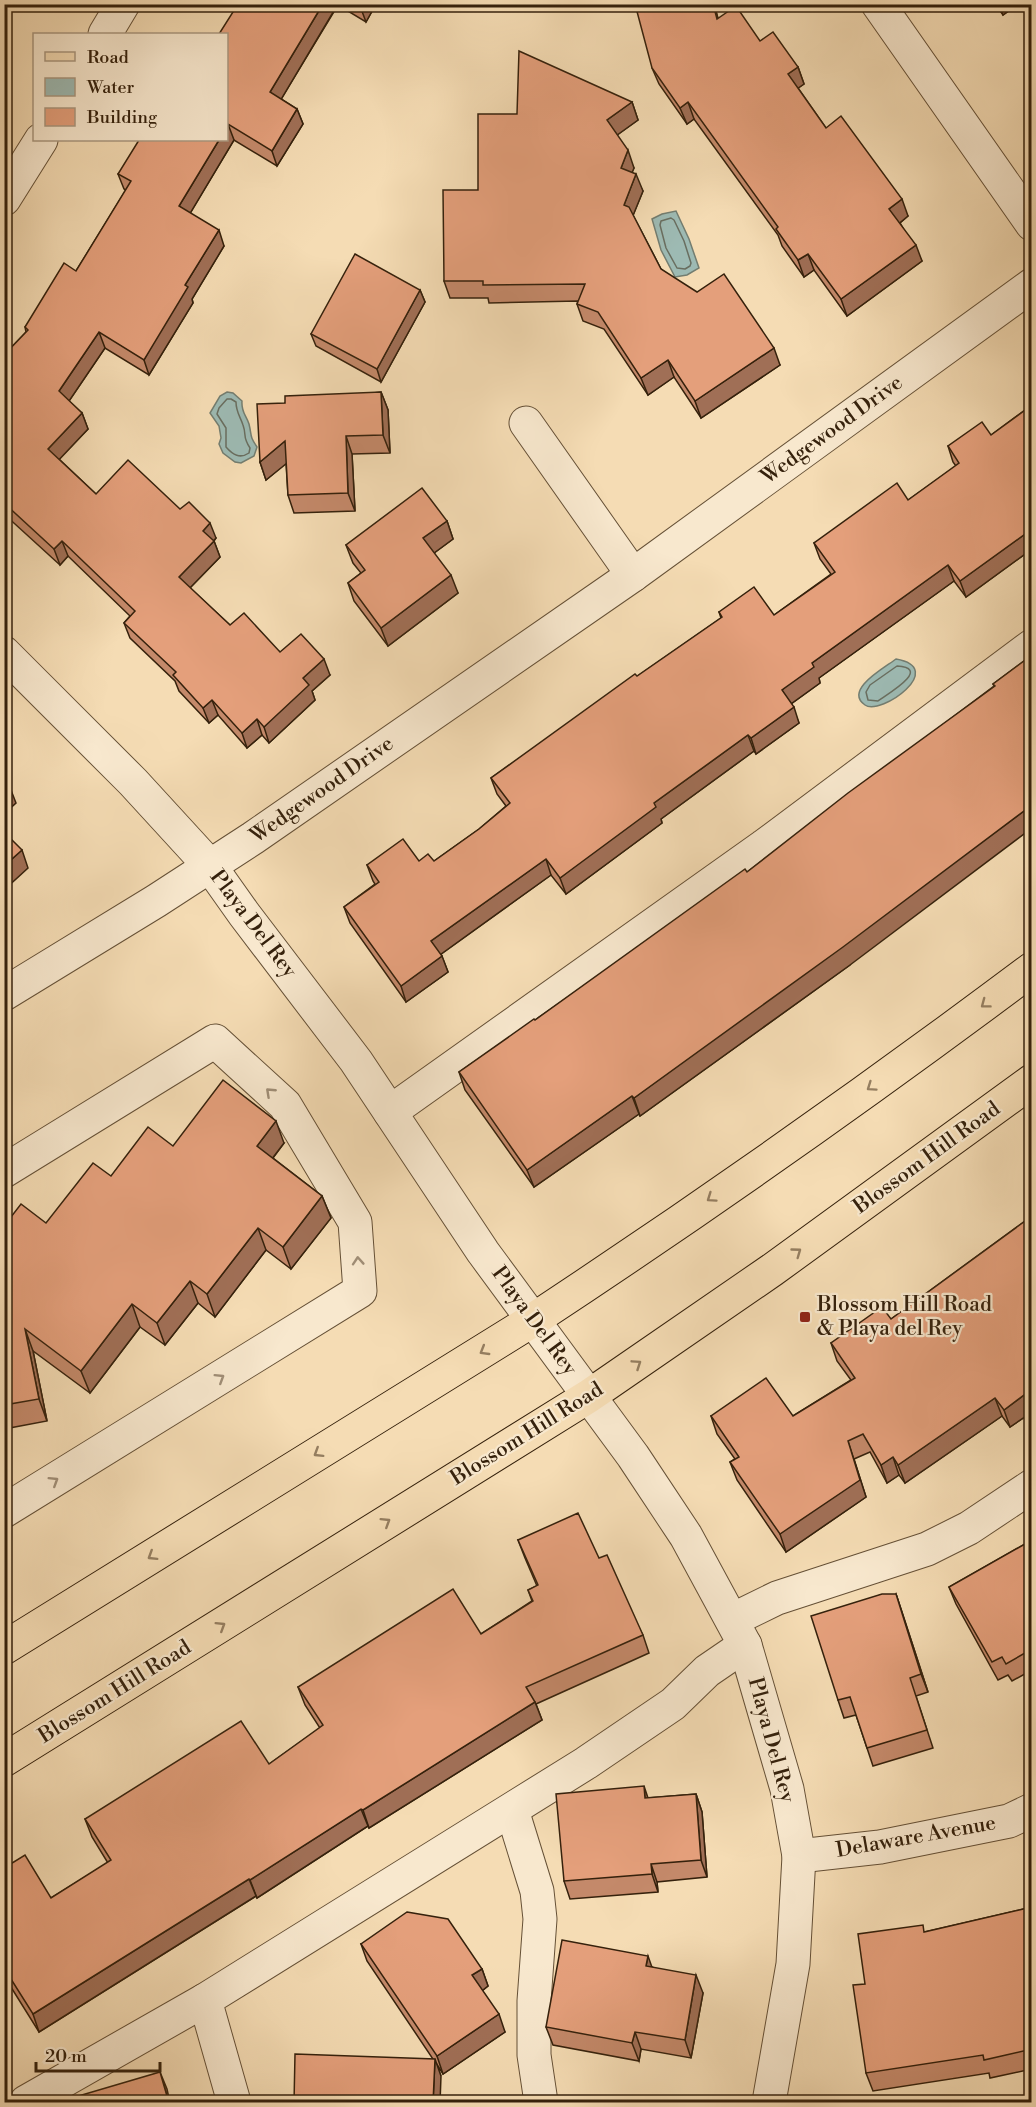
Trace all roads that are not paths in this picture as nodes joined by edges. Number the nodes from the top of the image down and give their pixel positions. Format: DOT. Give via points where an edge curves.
graph roads {
  1 [pos="123,4"];
  2 [pos="878,4"];
  3 [pos="106,33"];
  4 [pos="40,141"];
  5 [pos="4,199"];
  6 [pos="1032,224"];
  7 [pos="1032,285"];
  8 [pos="526,423"];
  9 [pos="633,575"];
  10 [pos="1032,646"];
  11 [pos="4,653"];
  12 [pos="210,866"];
  13 [pos="1032,969"];
  14 [pos="4,994"];
  15 [pos="1032,1081"];
  16 [pos="390,1112"];
  17 [pos="4,1171"];
  18 [pos="534,1320"];
  19 [pos="589,1396"];
  20 [pos="1032,1486"];
  21 [pos="4,1511"];
  22 [pos="739,1632"];
  23 [pos="4,1648"];
  24 [pos="4,1760"];
  25 [pos="512,1810"];
  26 [pos="1032,1810"];
  27 [pos="799,1856"];
  28 [pos="205,2000"];
  29 [pos="26,2103"];
  30 [pos="234,2103"];
  31 [pos="541,2103"];
  32 [pos="769,2103"];
  1 -- 3 [label="street"];
  2 -- 6 [label="street"];
  4 -- 5 [label="street"];
  7 -- 9 [label="street, Wedgewood Drive"];
  8 -- 9 [label="street"];
  9 -- 12 [label="street, Wedgewood Drive"];
  10 -- 16 [label="street" via="764,846"];
  11 -- 12 [label="street, Playa Del Rey" via="133,782"];
  12 -- 14 [label="street, Wedgewood Drive"];
  12 -- 16 [label="street, Playa Del Rey"];
  13 -- 18 [label="main road, one-way" via="919,1053"];
  19 -- 15 [label="main road, Blossom Hill Road, one-way" via="772,1270"];
  16 -- 18 [label="street, Playa Del Rey" via="483,1252"];
  21 -- 17 [label="street, one-way" via="360,1291 355,1222 285,1106 215,1041"];
  18 -- 19 [label="street, Playa Del Rey"];
  18 -- 23 [label="main road, one-way"];
  19 -- 22 [label="street, Playa Del Rey" via="686,1536"];
  24 -- 19 [label="main road, Blossom Hill Road, one-way"];
  20 -- 22 [label="street" via="969,1528 927,1550 777,1598"];
  22 -- 25 [label="street" via="673,1704"];
  22 -- 27 [label="street, Playa Del Rey" via="787,1789"];
  25 -- 28 [label="street"];
  25 -- 31 [label="street" via="537,1891 540,1919 534,2055"];
  26 -- 27 [label="street, Delaware Avenue" via="1009,1821 892,1845"];
  27 -- 32 [label="street, Playa Del Rey" via="793,1964"];
  28 -- 29 [label="street"];
  28 -- 30 [label="street"];
}
